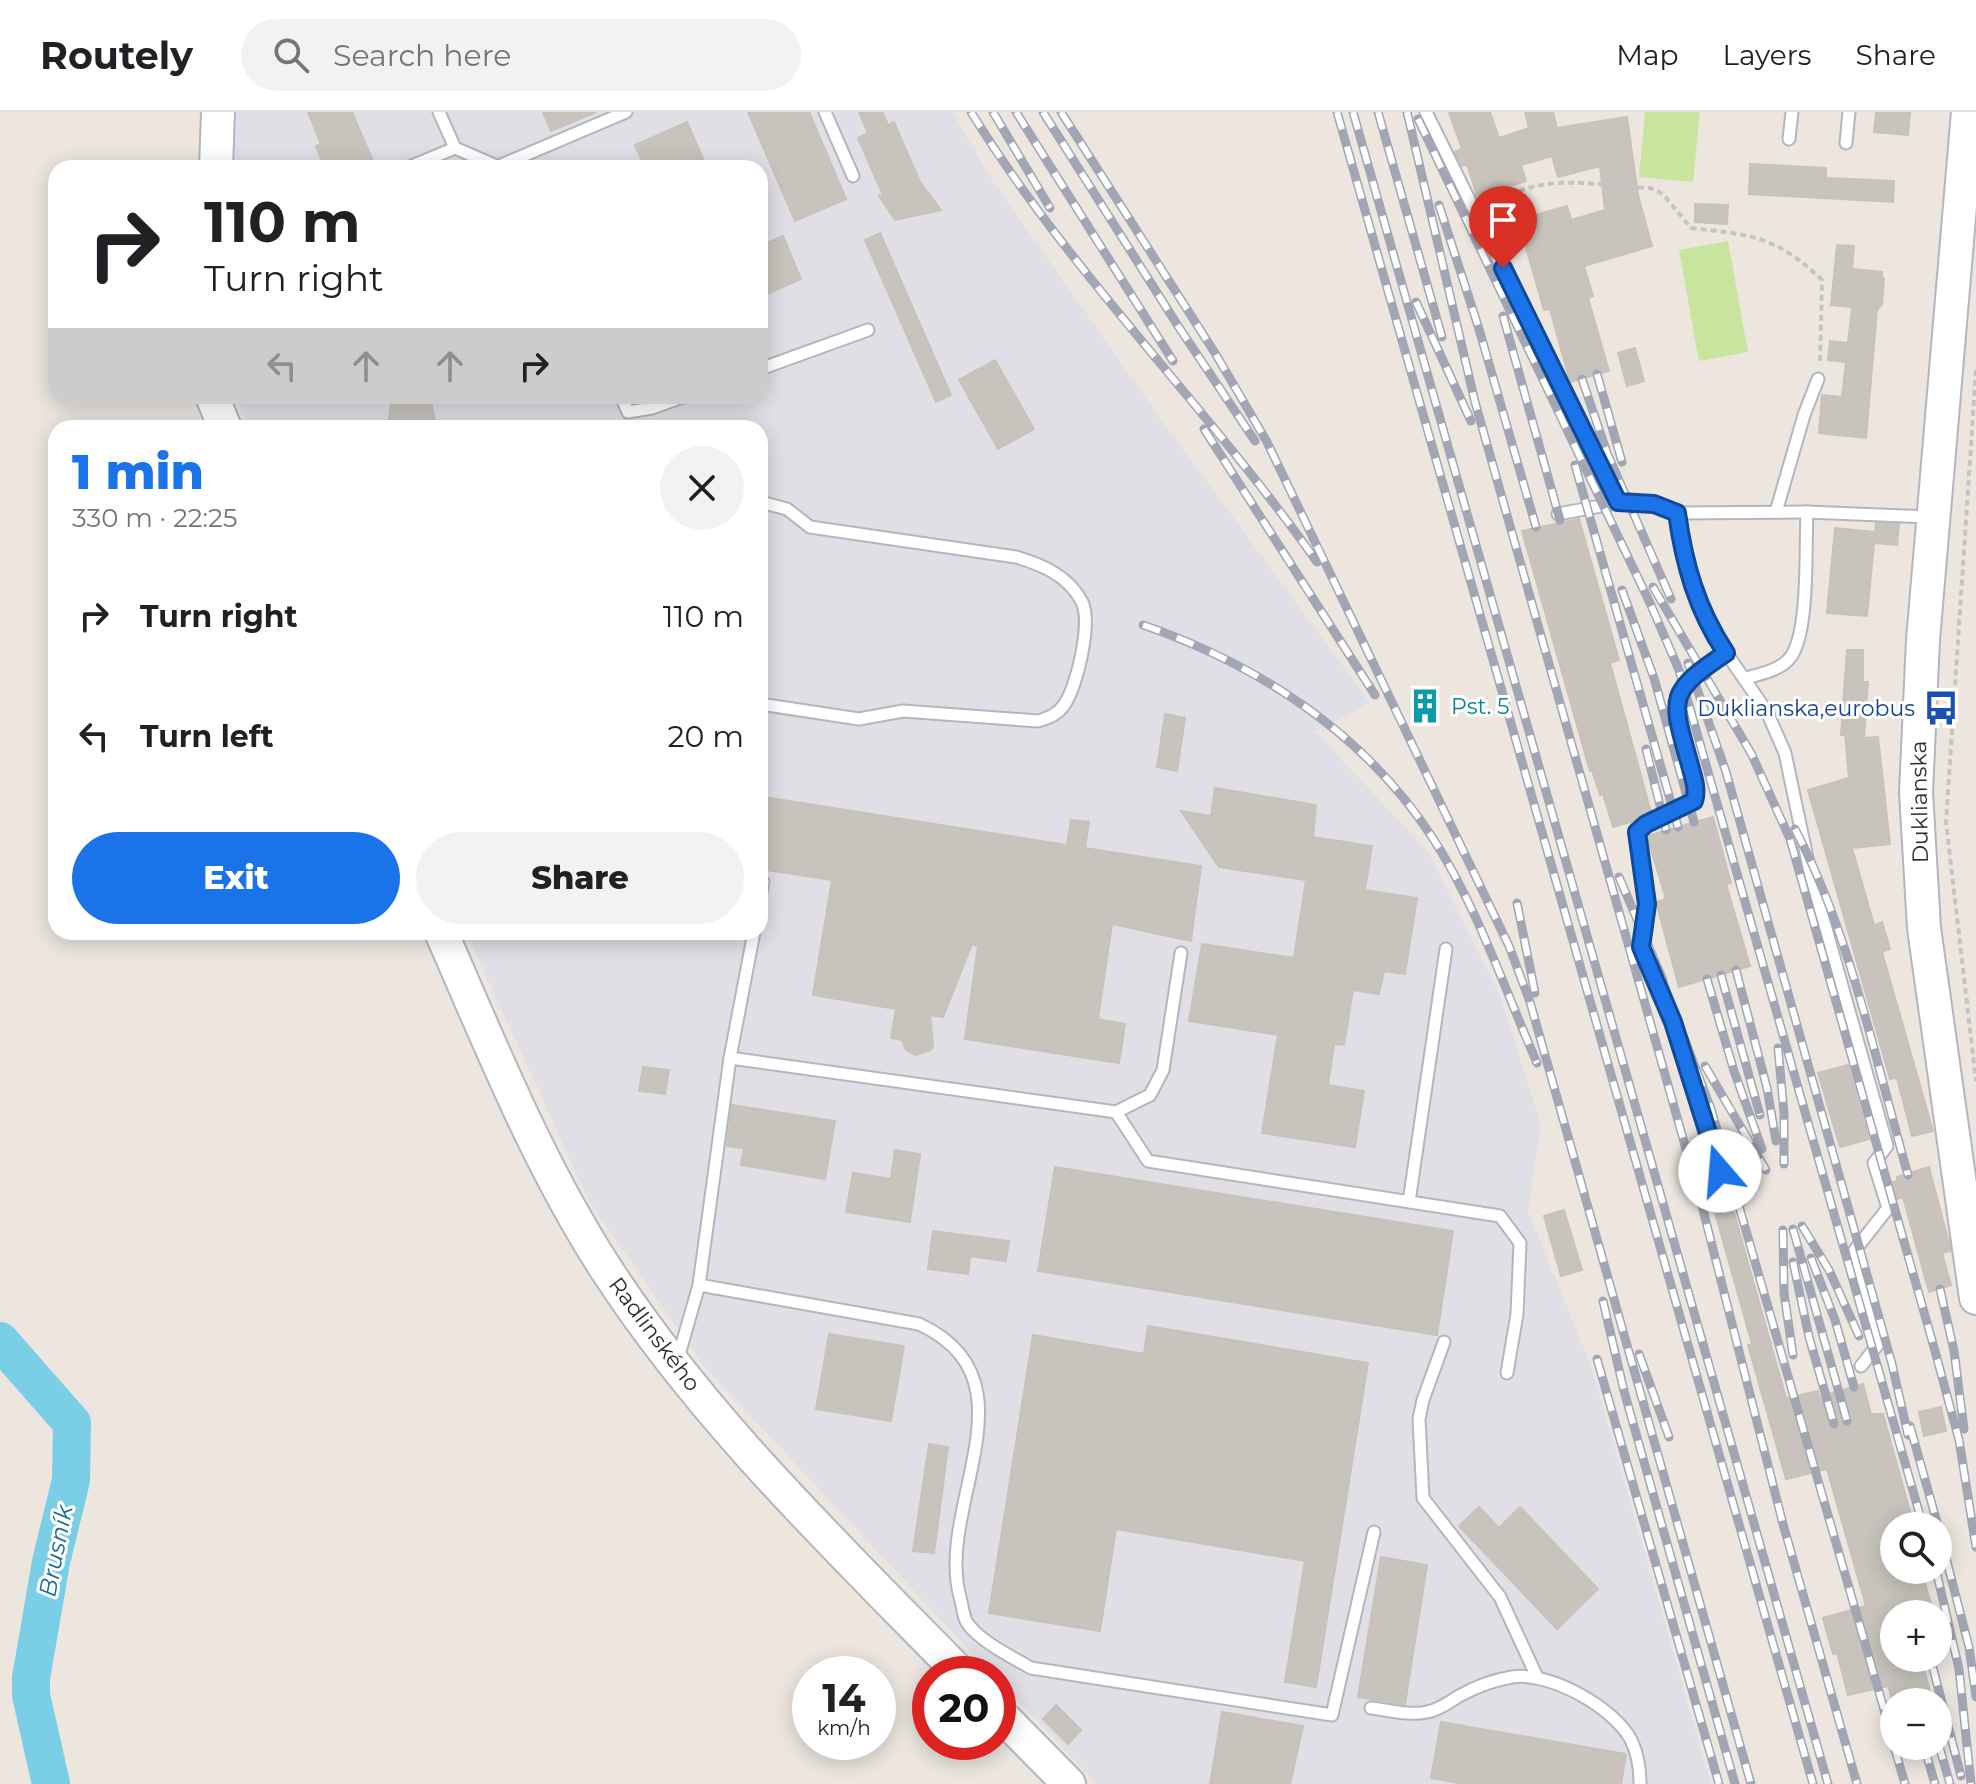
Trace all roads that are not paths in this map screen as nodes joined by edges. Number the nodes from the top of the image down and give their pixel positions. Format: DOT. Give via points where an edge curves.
graph roads {
  1 [pos="218,112"];
  2 [pos="439,112"];
  3 [pos="626,112"];
  4 [pos="825,112"];
  5 [pos="1426,112"];
  6 [pos="1792,112"];
  7 [pos="1849,112"];
  8 [pos="1968,112"];
  9 [pos="1789,139"];
  10 [pos="1846,143"];
  11 [pos="455,148"];
  12 [pos="216,160"];
  13 [pos="433,160"];
  14 [pos="483,160"];
  15 [pos="516,160"];
  16 [pos="853,176"];
  17 [pos="868,330"];
  18 [pos="768,366"];
  19 [pos="1818,379"];
  20 [pos="624,404"];
  21 [pos="663,404"];
  22 [pos="1618,502"];
  23 [pos="768,504"];
  24 [pos="1776,512"];
  25 [pos="1807,512"];
  26 [pos="1677,513"];
  27 [pos="1558,514"];
  28 [pos="1934,518"];
  29 [pos="1726,653"];
  30 [pos="1744,679"];
  31 [pos="768,705"];
  32 [pos="445,940"];
  33 [pos="752,940"];
  34 [pos="1446,949"];
  35 [pos="1181,953"];
  36 [pos="730,1058"];
  37 [pos="1116,1112"];
  38 [pos="1740,1200"];
  39 [pos="1409,1202"];
  40 [pos="699,1285"];
  41 [pos="1976,1298"];
  42 [pos="1444,1342"];
  43 [pos="676,1365"];
  44 [pos="1861,1366"];
  45 [pos="1507,1373"];
  46 [pos="1374,1532"];
  47 [pos="944,1656"];
  48 [pos="1537,1677"];
  49 [pos="1371,1708"];
  50 [pos="1016,1733"];
  51 [pos="1058,1781"];
  52 [pos="1640,1784"];
  1 -- 12 [label="street"];
  2 -- 11 [label="lane"];
  3 -- 15 [label="lane"];
  4 -- 16 [label="lane"];
  5 -- 22 [label="lane"];
  6 -- 9 [label="lane"];
  7 -- 10 [label="lane"];
  8 -- 28 [label="street, Duklianska"];
  11 -- 13 [label="lane"];
  11 -- 14 [label="lane"];
  17 -- 18 [label="lane"];
  19 -- 24 [label="lane"];
  20 -- 21 [label="lane" via="628,412"];
  22 -- 26 [label="lane" via="1654,504"];
  22 -- 27 [label="lane"];
  23 -- 31 [label="lane" via="787,509 810,527 1040,564 1072,588 1083,604 1085,626 1081,659 1065,704 1052,717 1038,721 903,711 859,719"];
  24 -- 25 [label="lane"];
  24 -- 26 [label="lane"];
  25 -- 28 [label="lane"];
  25 -- 30 [label="lane" via="1801,635 1789,660"];
  26 -- 29 [label="lane" via="1694,592"];
  28 -- 41 [label="street, Duklianska" via="1918,721 1919,861"];
  29 -- 30 [label="lane"];
  29 -- 38 [label="lane" via="1677,696 1677,719 1695,781 1694,801 1646,824 1637,832 1637,843 1647,904 1644,959 1673,1022 1720,1171"];
  30 -- 44 [label="lane" via="1767,712 1785,753 1810,872 1887,1146 1874,1163 1888,1208 1855,1250 1879,1343"];
  32 -- 43 [label="street, Radlinského" via="523,1118 567,1202 608,1272"];
  33 -- 36 [label="lane"];
  34 -- 39 [label="lane"];
  35 -- 37 [label="lane" via="1163,1070 1150,1095"];
  36 -- 37 [label="lane"];
  36 -- 40 [label="lane"];
  37 -- 39 [label="lane" via="1148,1161"];
  39 -- 45 [label="lane" via="1500,1216 1520,1243 1517,1314"];
  40 -- 43 [label="lane"];
  40 -- 46 [label="lane" via="919,1324 940,1333 963,1354 979,1414 957,1587 967,1621 1000,1651 1031,1668 1332,1715"];
  42 -- 48 [label="lane" via="1419,1419 1423,1498 1500,1597"];
  43 -- 47 [label="street, Radlinského" via="768,1473"];
  48 -- 49 [label="lane" via="1513,1676 1482,1685 1430,1712"];
  48 -- 52 [label="lane" via="1599,1707 1618,1725 1631,1740"];
  50 -- 51 [label="street"];
}
